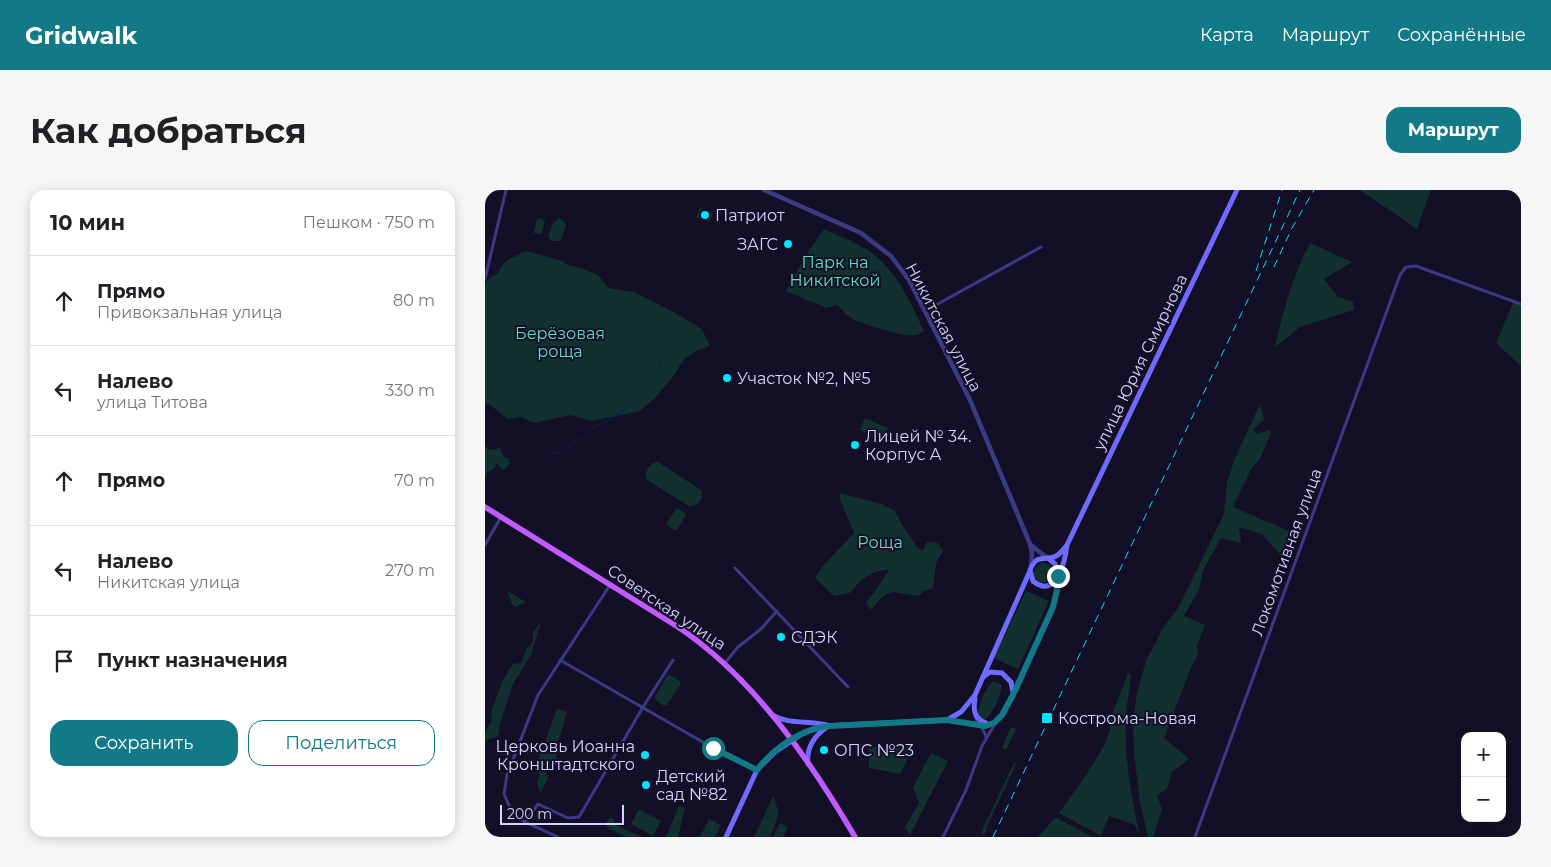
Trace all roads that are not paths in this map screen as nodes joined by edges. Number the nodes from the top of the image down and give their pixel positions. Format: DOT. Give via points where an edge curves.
graph roads {
  1 [pos="506,190"];
  2 [pos="764,190"];
  3 [pos="1237,190"];
  4 [pos="1041,247"];
  5 [pos="485,279"];
  6 [pos="1521,304"];
  7 [pos="925,311"];
  8 [pos="485,507"];
  9 [pos="501,517"];
  10 [pos="1029,544"];
  11 [pos="485,545"];
  12 [pos="1067,545"];
  13 [pos="1047,558"];
  14 [pos="735,568"];
  15 [pos="1030,570"];
  16 [pos="1058,576"];
  17 [pos="610,584"];
  18 [pos="777,611"];
  19 [pos="560,660"];
  20 [pos="673,660"];
  21 [pos="725,662"];
  22 [pos="983,678"];
  23 [pos="848,687"];
  24 [pos="975,695"];
  25 [pos="1013,695"];
  26 [pos="643,707"];
  27 [pos="769,713"];
  28 [pos="975,715"];
  29 [pos="947,720"];
  30 [pos="997,720"];
  31 [pos="977,724"];
  32 [pos="991,724"];
  33 [pos="830,726"];
  34 [pos="986,739"];
  35 [pos="791,740"];
  36 [pos="808,764"];
  37 [pos="757,770"];
  38 [pos="525,822"];
  39 [pos="558,837"];
  40 [pos="726,837"];
  41 [pos="855,837"];
  42 [pos="943,837"];
  43 [pos="1195,837"];
  1 -- 5 [label="street"];
  2 -- 7 [label="street, Никитская улица" via="861,233 891,256 909,280"];
  3 -- 12 [label="main road, улица Юрия Смирнова"];
  4 -- 7 [label="street"];
  6 -- 43 [label="street, Локомотивная улица" via="1416,266 1406,267 1400,275"];
  7 -- 10 [label="street, Никитская улица" via="970,400"];
  8 -- 9 [label="main road, Советская улица"];
  9 -- 11 [label="street"];
  9 -- 17 [label="main road, Советская улица"];
  10 -- 13 [label="street"];
  10 -- 15 [label="street" via="1032,553"];
  12 -- 13 [label="main road" via="1061,554"];
  12 -- 16 [label="main road"];
  13 -- 15 [label="main road" via="1037,560"];
  13 -- 16 [label="main road" via="1055,564"];
  14 -- 18 [label="street"];
  15 -- 16 [label="main road" via="1033,580 1041,586 1051,584"];
  15 -- 22 [label="main road"];
  16 -- 25 [label="main road" via="1053,607"];
  17 -- 19 [label="street"];
  17 -- 21 [label="main road, Советская улица" via="696,639"];
  18 -- 21 [label="street"];
  18 -- 23 [label="street"];
  19 -- 26 [label="street"];
  19 -- 38 [label="street" via="537,695 507,775 504,794 513,814"];
  20 -- 26 [label="street"];
  21 -- 27 [label="main road, Советская улица"];
  22 -- 24 [label="main road"];
  22 -- 25 [label="main road" via="991,672 1002,673 1011,682"];
  24 -- 28 [label="main road"];
  24 -- 29 [label="main road" via="961,712"];
  25 -- 30 [label="main road"];
  26 -- 37 [label="street"];
  26 -- 38 [label="street" via="579,817 567,818 538,804"];
  27 -- 33 [label="main road" via="791,722 816,722"];
  27 -- 35 [label="main road, Советская улица"];
  28 -- 31 [label="street"];
  28 -- 32 [label="main road"];
  29 -- 31 [label="main road"];
  29 -- 33 [label="main road"];
  30 -- 32 [label="main road"];
  30 -- 34 [label="street"];
  31 -- 32 [label="main road"];
  31 -- 34 [label="street" via="985,732"];
  33 -- 35 [label="main road" via="815,728"];
  33 -- 36 [label="main road" via="812,741"];
  34 -- 42 [label="street"];
  35 -- 36 [label="main road, Советская улица"];
  35 -- 37 [label="main road"];
  36 -- 41 [label="main road, Советская улица"];
  37 -- 40 [label="main road"];
  38 -- 39 [label="street"];
}
